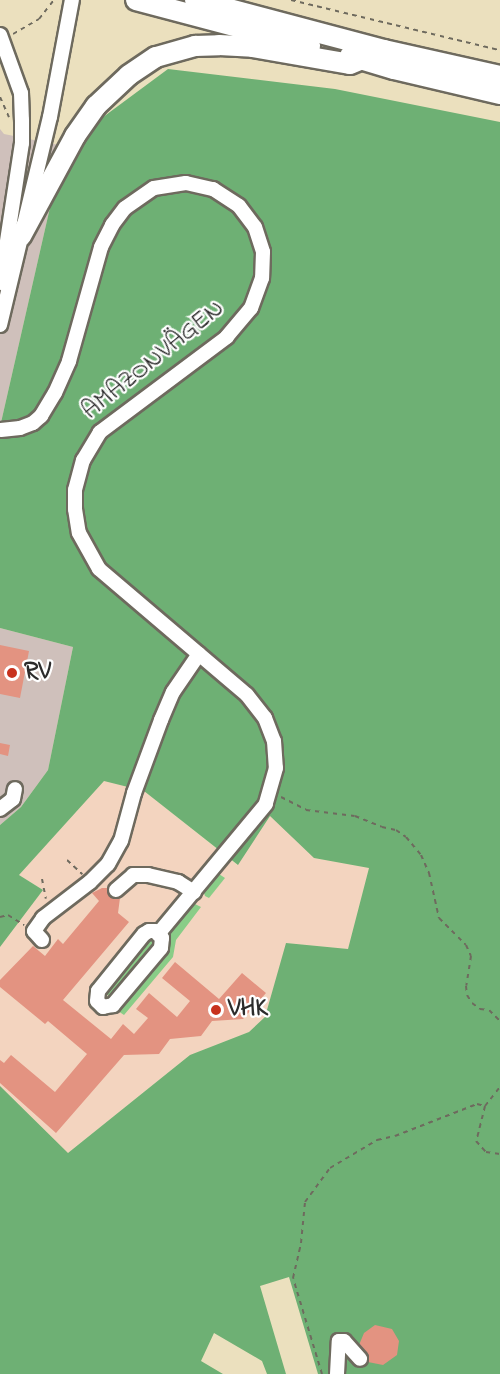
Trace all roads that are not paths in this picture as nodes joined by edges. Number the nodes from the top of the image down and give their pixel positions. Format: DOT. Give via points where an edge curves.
graph roads {
  1 [pos="72,0"];
  2 [pos="136,0"];
  3 [pos="195,0"];
  4 [pos="5,35"];
  5 [pos="362,59"];
  6 [pos="500,76"];
  7 [pos="500,94"];
  8 [pos="21,236"];
  9 [pos="1,319"];
  10 [pos="0,427"];
  11 [pos="199,654"];
  12 [pos="15,789"];
  13 [pos="0,809"];
  14 [pos="116,890"];
  15 [pos="194,892"];
  16 [pos="158,934"];
  17 [pos="38,936"];
  18 [pos="360,1359"];
  19 [pos="336,1374"];
  1 -- 8 [label="street" via="55,93"];
  2 -- 5 [label="highway"];
  3 -- 6 [label="highway"];
  4 -- 9 [label="street" via="21,93 22,143 4,261"];
  5 -- 7 [label="highway"];
  5 -- 8 [label="highway" via="350,64 219,45 195,46 156,57 129,75 96,106 75,136"];
  8 -- 9 [label="street"];
  10 -- 11 [label="street, AMAZONVÄGEN" via="20,428 33,423 55,393 69,361 101,247 114,221 132,201 154,188 186,183 213,189 239,206 255,227 263,252 262,278 251,308 227,337 100,432 83,460 75,490 79,532 95,564"];
  11 -- 15 [label="street, AMAZONVÄGEN" via="247,695 267,722 276,758 271,793 260,812"];
  11 -- 17 [label="street" via="173,692 134,792 121,841 108,864 43,918"];
  12 -- 13 [label="street" via="13,799"];
  14 -- 15 [label="street" via="134,875 148,875 178,882"];
  15 -- 16 [label="street, AMAZONVÄGEN"];
  16 -- 16 [label="street, AMAZONVÄGEN" via="144,934 98,991 97,1000 103,1007 113,1005 161,948 162,938"];
  18 -- 19 [label="street" via="345,1341 339,1341"];
}
